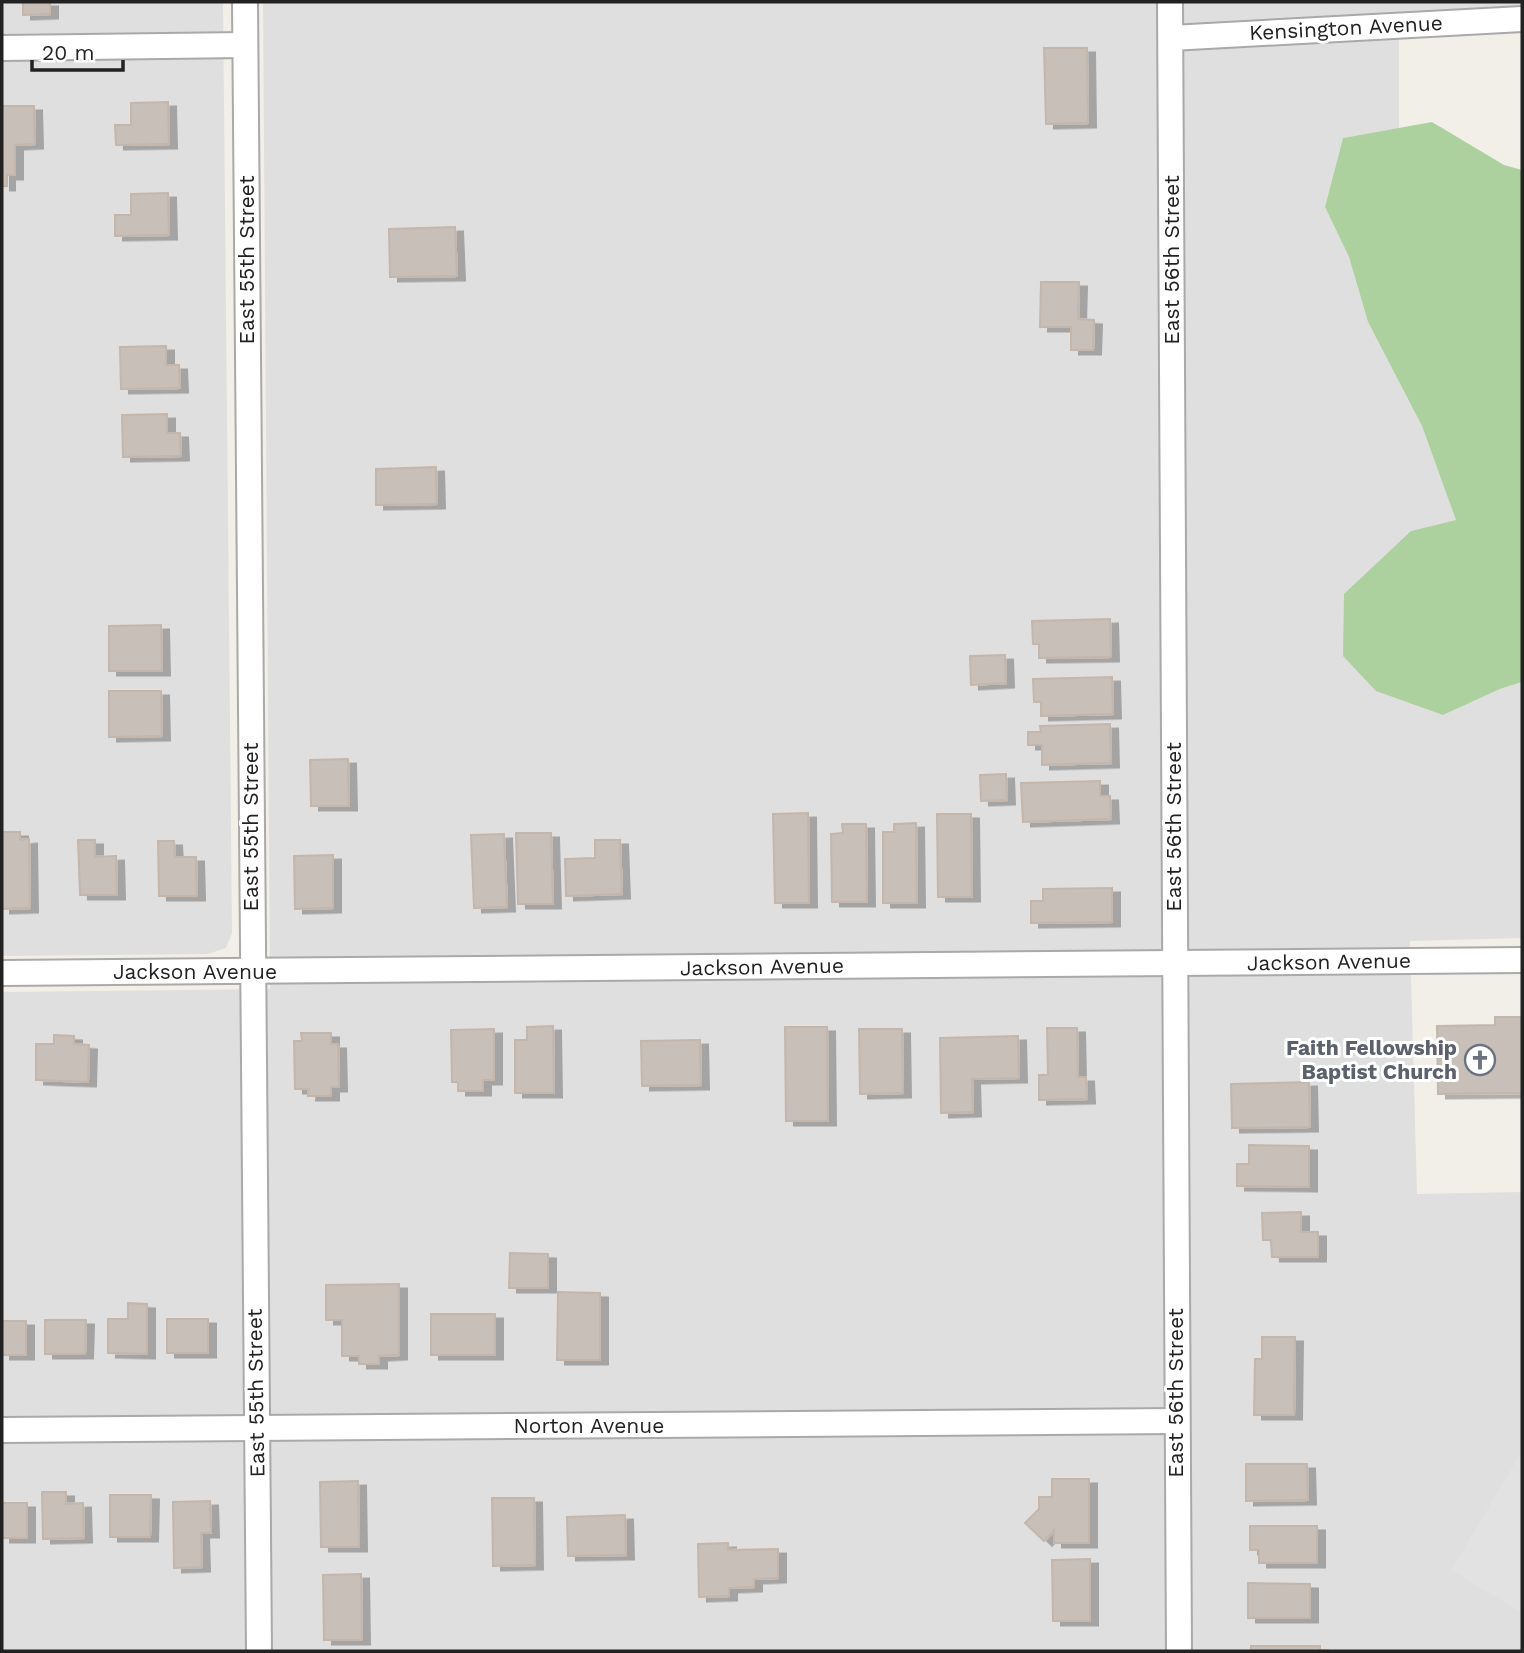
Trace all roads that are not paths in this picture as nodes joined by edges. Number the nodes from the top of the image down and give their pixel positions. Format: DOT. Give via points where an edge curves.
graph roads {
  1 [pos="245,2"];
  2 [pos="1170,2"];
  3 [pos="1522,19"];
  4 [pos="1171,38"];
  5 [pos="245,45"];
  6 [pos="2,48"];
  7 [pos="1522,960"];
  8 [pos="1174,963"];
  9 [pos="252,971"];
  10 [pos="2,973"];
  11 [pos="1176,1421"];
  12 [pos="257,1428"];
  13 [pos="2,1430"];
  14 [pos="259,1651"];
  15 [pos="1179,1651"];
  1 -- 5 [label="street, East 55th Street"];
  2 -- 4 [label="street, East 56th Street"];
  3 -- 4 [label="street, Kensington Avenue"];
  4 -- 8 [label="street, East 56th Street"];
  5 -- 6 [label="street"];
  5 -- 9 [label="street, East 55th Street"];
  7 -- 8 [label="street, Jackson Avenue"];
  8 -- 9 [label="street, Jackson Avenue"];
  8 -- 11 [label="street, East 56th Street"];
  9 -- 10 [label="street, Jackson Avenue"];
  9 -- 12 [label="street, East 55th Street"];
  11 -- 12 [label="street, Norton Avenue"];
  11 -- 15 [label="street, East 56th Street"];
  12 -- 13 [label="street, Norton Avenue"];
  12 -- 14 [label="street, East 55th Street"];
}
